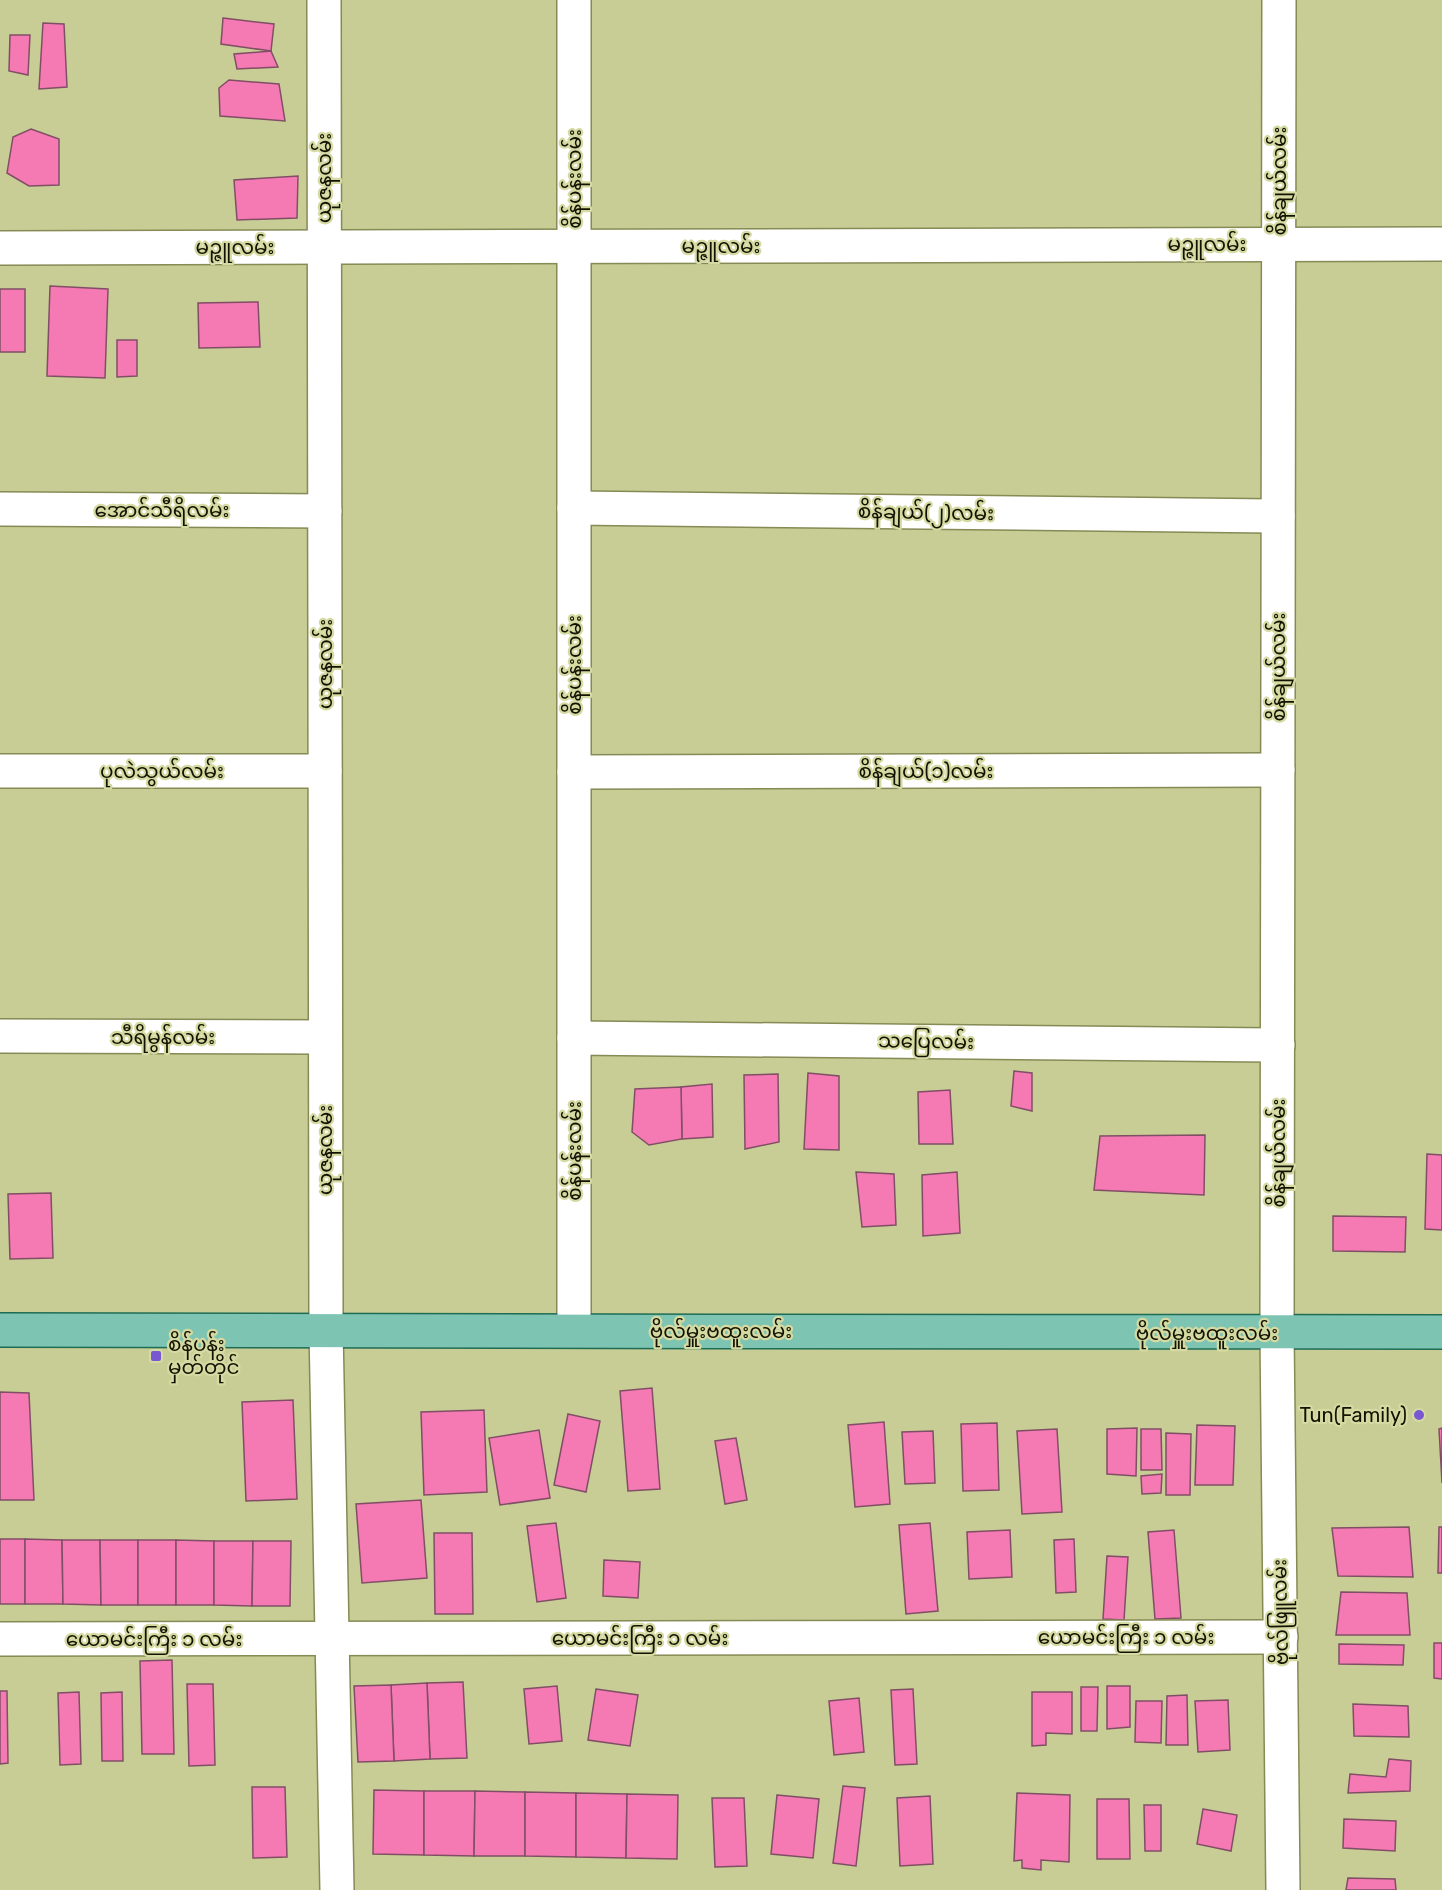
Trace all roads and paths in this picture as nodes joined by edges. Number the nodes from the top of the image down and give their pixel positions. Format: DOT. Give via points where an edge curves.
graph roads {
  1 [pos="324,0"];
  2 [pos="574,0"];
  3 [pos="1279,0"];
  4 [pos="1279,244"];
  5 [pos="1442,244"];
  6 [pos="574,246"];
  7 [pos="324,247"];
  8 [pos="0,248"];
  9 [pos="574,508"];
  10 [pos="0,509"];
  11 [pos="325,511"];
  12 [pos="1278,516"];
  13 [pos="1278,770"];
  14 [pos="0,771"];
  15 [pos="325,771"];
  16 [pos="574,772"];
  17 [pos="0,1036"];
  18 [pos="325,1037"];
  19 [pos="574,1038"];
  20 [pos="1278,1045"];
  21 [pos="326,1329"];
  22 [pos="0,1330"];
  23 [pos="574,1330"];
  24 [pos="1442,1332"];
  25 [pos="1278,1333"];
  26 [pos="1281,1637"];
  27 [pos="332,1638"];
  28 [pos="0,1639"];
  29 [pos="337,1890"];
  30 [pos="1283,1890"];
  1 -- 7 [label="street, ယုဇနလမ်း"];
  2 -- 6 [label="street, စိန်ပန်းလမ်း"];
  3 -- 4 [label="street, စိန်ချယ်လမ်း"];
  4 -- 5 [label="street, မဉ္ဇူလမ်း"];
  4 -- 6 [label="street, မဉ္ဇူလမ်း"];
  4 -- 12 [label="street, စိန်ချယ်လမ်း"];
  6 -- 7 [label="street, မဉ္ဇူလမ်း"];
  6 -- 9 [label="street, စိန်ပန်းလမ်း"];
  7 -- 8 [label="street, မဉ္ဇူလမ်း"];
  7 -- 11 [label="street, ယုဇနလမ်း"];
  9 -- 12 [label="street, စိန်ချယ်(၂)လမ်း"];
  9 -- 16 [label="street, စိန်ပန်းလမ်း"];
  10 -- 11 [label="street, အောင်သီရိလမ်း"];
  11 -- 15 [label="street, ယုဇနလမ်း"];
  12 -- 13 [label="street, စိန်ချယ်လမ်း"];
  13 -- 16 [label="street, စိန်ချယ်(၁)လမ်း"];
  13 -- 20 [label="street, စိန်ချယ်လမ်း"];
  14 -- 15 [label="street, ပုလဲသွယ်လမ်း"];
  15 -- 18 [label="street, ယုဇနလမ်း"];
  16 -- 19 [label="street, စိန်ပန်းလမ်း"];
  17 -- 18 [label="street, သီရိမွန်လမ်း"];
  18 -- 21 [label="street, ယုဇနလမ်း"];
  19 -- 20 [label="street, သပြေလမ်း"];
  19 -- 23 [label="street, စိန်ပန်းလမ်း"];
  20 -- 25 [label="street, စိန်ချယ်လမ်း"];
  21 -- 22 [label="main road, ဗိုလ်မှူးဗထူးလမ်း"];
  21 -- 23 [label="main road, ဗိုလ်မှူးဗထူးလမ်း"];
  21 -- 27 [label="street, ယုဇနလမ်း"];
  23 -- 25 [label="main road, ဗိုလ်မှူးဗထူးလမ်း"];
  24 -- 25 [label="main road, ဗိုလ်မှူးဗထူးလမ်း"];
  25 -- 26 [label="street, ဗိုလ်ဖြူလမ်း"];
  26 -- 27 [label="street, ယောမင်းကြီး ၁ လမ်း"];
  26 -- 30 [label="street, ဗိုလ်ဖြူလမ်း"];
  27 -- 28 [label="street, ယောမင်းကြီး ၁ လမ်း"];
  27 -- 29 [label="street, ယုဇနလမ်း"];
}
